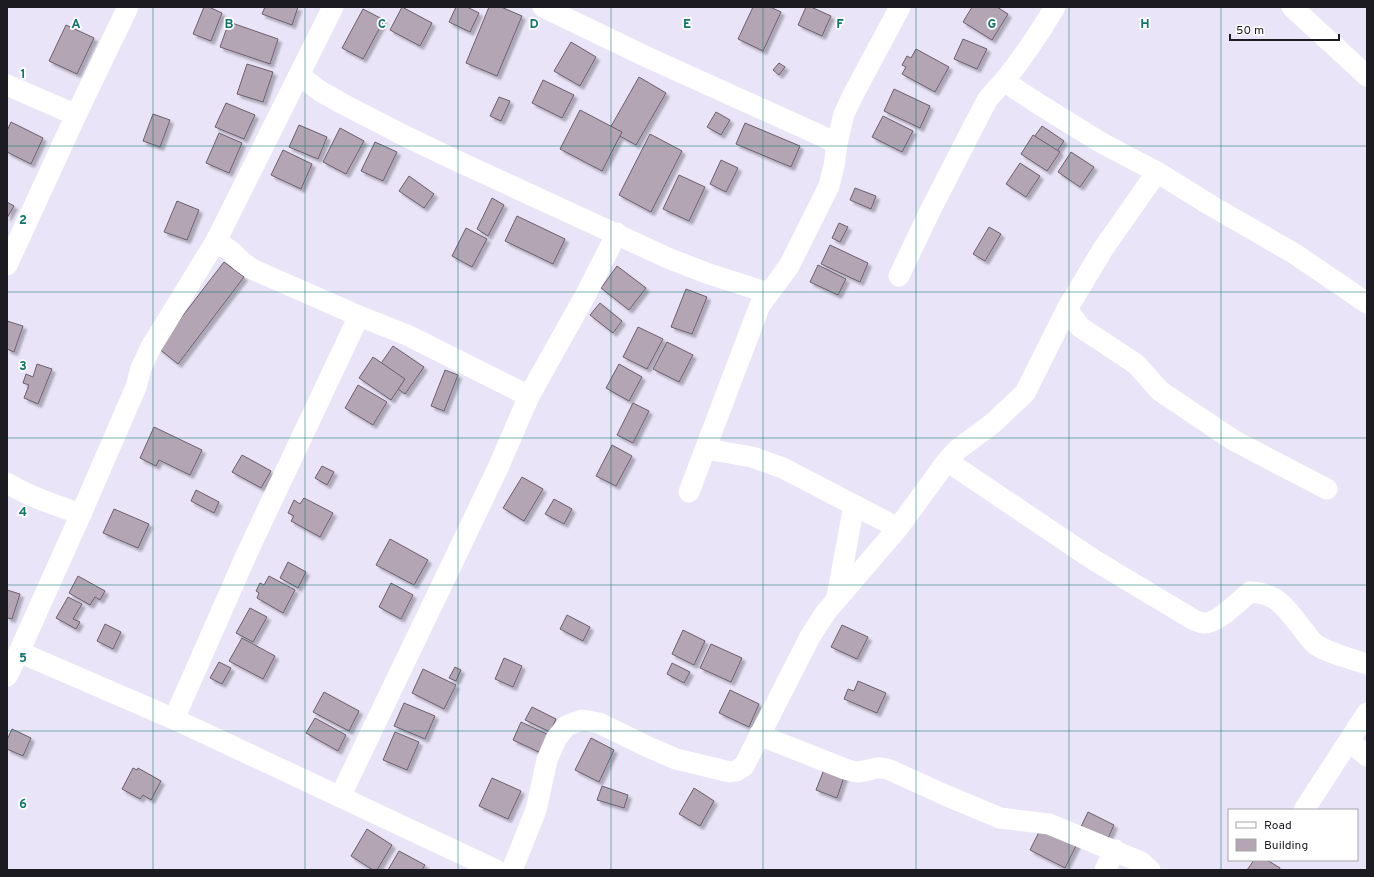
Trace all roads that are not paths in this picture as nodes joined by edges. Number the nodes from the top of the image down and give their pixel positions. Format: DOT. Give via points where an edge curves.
graph roads {
  1 [pos="128,7"];
  2 [pos="333,7"];
  3 [pos="543,7"];
  4 [pos="900,7"];
  5 [pos="1055,7"];
  6 [pos="1292,7"];
  7 [pos="299,75"];
  8 [pos="1367,76"];
  9 [pos="1004,81"];
  10 [pos="7,85"];
  11 [pos="76,115"];
  12 [pos="837,144"];
  13 [pos="1157,172"];
  14 [pos="617,233"];
  15 [pos="216,241"];
  16 [pos="7,264"];
  17 [pos="899,276"];
  18 [pos="769,293"];
  19 [pos="1367,303"];
  20 [pos="1067,309"];
  21 [pos="359,316"];
  22 [pos="529,396"];
  23 [pos="706,449"];
  24 [pos="947,461"];
  25 [pos="7,483"];
  26 [pos="1327,489"];
  27 [pos="689,492"];
  28 [pos="854,505"];
  29 [pos="81,514"];
  30 [pos="898,528"];
  31 [pos="837,597"];
  32 [pos="19,652"];
  33 [pos="1367,664"];
  34 [pos="7,676"];
  35 [pos="1367,712"];
  36 [pos="174,720"];
  37 [pos="759,735"];
  38 [pos="1349,741"];
  39 [pos="1367,756"];
  40 [pos="340,797"];
  41 [pos="1305,809"];
  42 [pos="1115,850"];
  43 [pos="496,870"];
  44 [pos="512,870"];
  45 [pos="1105,870"];
  46 [pos="1150,870"];
  1 -- 11 [label="street"];
  2 -- 7 [label="street"];
  3 -- 12 [label="street"];
  4 -- 12 [label="street" via="844,114"];
  5 -- 9 [label="street"];
  6 -- 8 [label="street"];
  7 -- 14 [label="street" via="320,91 405,136"];
  7 -- 15 [label="street"];
  9 -- 13 [label="street" via="1100,142"];
  9 -- 17 [label="street" via="986,102"];
  10 -- 11 [label="street"];
  11 -- 16 [label="street"];
  12 -- 18 [label="street" via="829,186 789,266"];
  13 -- 19 [label="street" via="1295,254"];
  13 -- 20 [label="street" via="1103,249"];
  14 -- 18 [label="street" via="670,259"];
  14 -- 22 [label="street"];
  15 -- 21 [label="street" via="252,269"];
  15 -- 29 [label="street" via="151,346"];
  18 -- 23 [label="street" via="760,305"];
  20 -- 24 [label="street" via="1025,393"];
  20 -- 26 [label="street" via="1080,327 1136,364 1160,391 1233,440"];
  21 -- 22 [label="street" via="413,338"];
  21 -- 36 [label="street" via="248,552"];
  22 -- 40 [label="street" via="498,468"];
  23 -- 27 [label="street"];
  23 -- 28 [label="street" via="768,462"];
  24 -- 30 [label="street"];
  24 -- 33 [label="street" via="1094,560 1194,620 1203,624 1210,622 1250,592 1261,592 1274,597 1287,609 1314,643 1323,649"];
  25 -- 29 [label="street" via="42,501"];
  28 -- 30 [label="street"];
  28 -- 31 [label="street"];
  29 -- 32 [label="street"];
  30 -- 31 [label="street"];
  31 -- 37 [label="street" via="811,635"];
  32 -- 34 [label="street"];
  32 -- 36 [label="street"];
  35 -- 38 [label="street"];
  36 -- 40 [label="street"];
  37 -- 42 [label="street" via="845,769 857,772 877,768 890,770 1000,818 1049,824"];
  37 -- 44 [label="street" via="744,766 730,772 676,759 599,722 582,720 566,726 556,739 547,760 536,810"];
  38 -- 39 [label="street"];
  38 -- 41 [label="street"];
  40 -- 43 [label="street"];
  42 -- 45 [label="street"];
  42 -- 46 [label="street" via="1141,862"];
}
